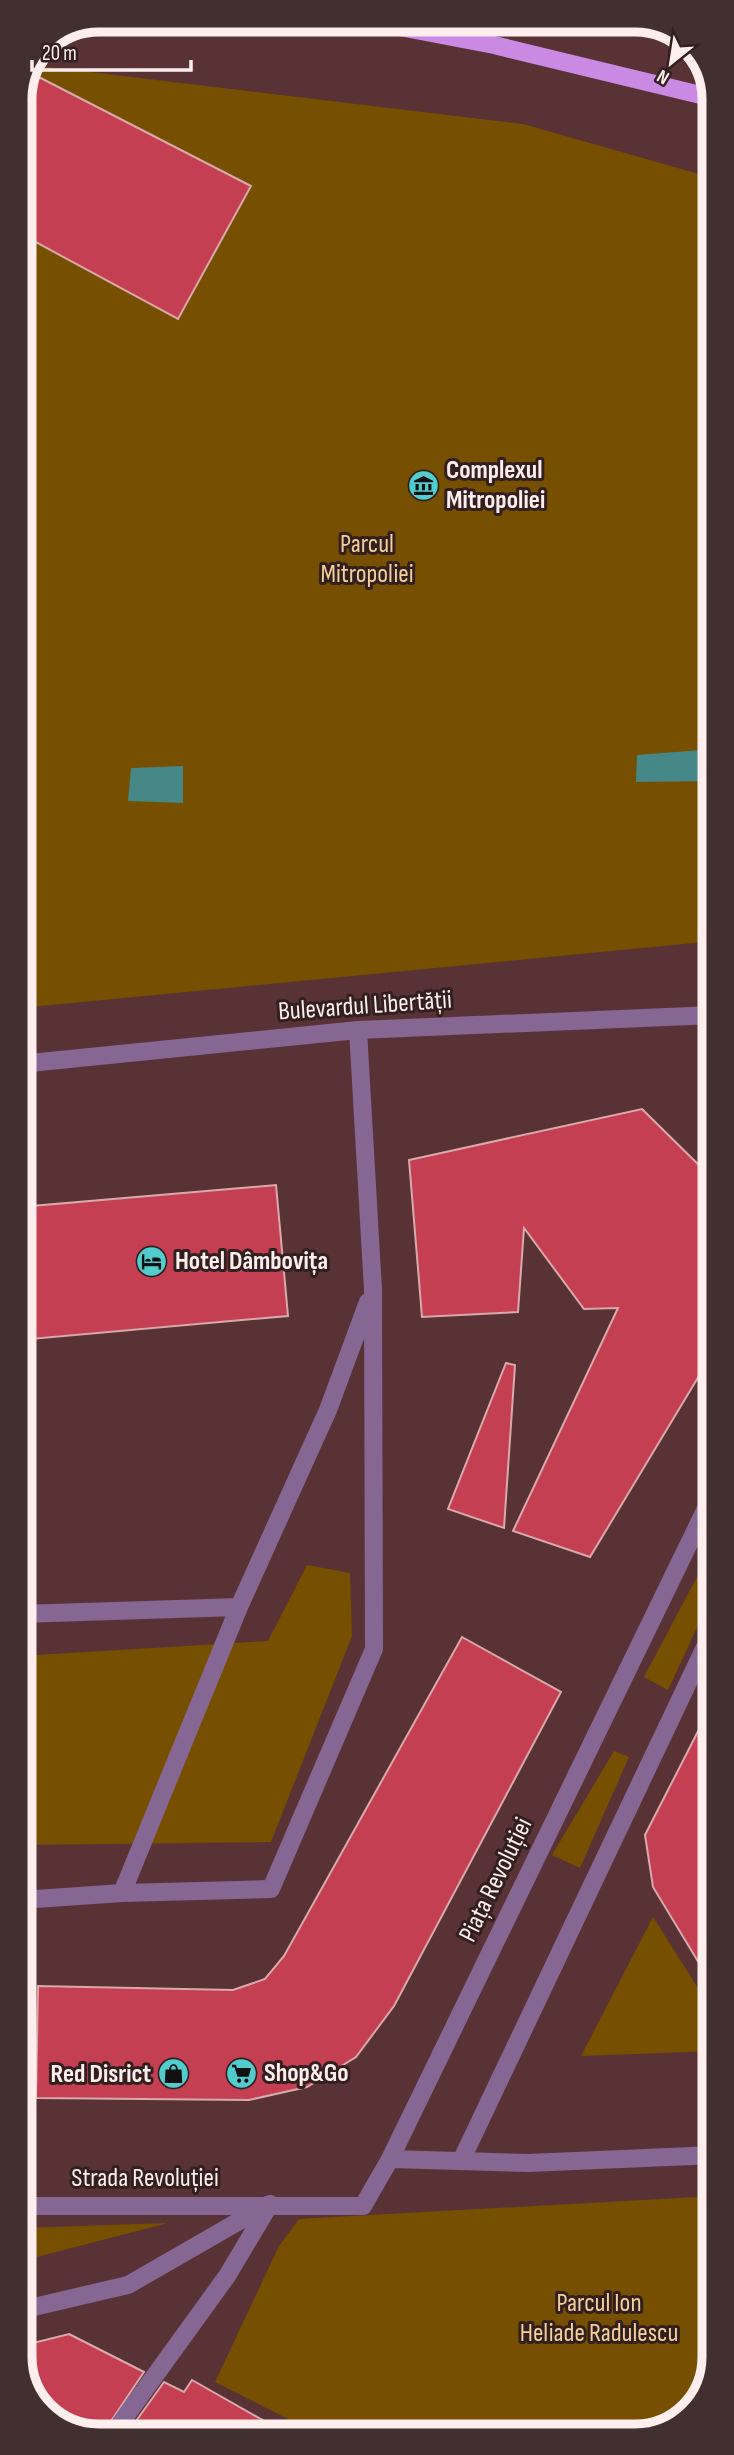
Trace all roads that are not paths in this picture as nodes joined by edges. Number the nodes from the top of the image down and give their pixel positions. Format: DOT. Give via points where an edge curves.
graph roads {
  1 [pos="426,32"];
  2 [pos="702,95"];
  3 [pos="702,1015"];
  4 [pos="358,1030"];
  5 [pos="32,1063"];
  6 [pos="373,1290"];
  7 [pos="702,1517"];
  8 [pos="239,1607"];
  9 [pos="32,1614"];
  10 [pos="702,1653"];
  11 [pos="122,1893"];
  12 [pos="32,1898"];
  13 [pos="702,2156"];
  14 [pos="390,2159"];
  15 [pos="461,2161"];
  16 [pos="271,2204"];
  17 [pos="32,2206"];
  18 [pos="32,2308"];
  19 [pos="121,2423"];
  1 -- 2 [label="main road"];
  3 -- 4 [label="street, Bulevardul Libertății"];
  4 -- 5 [label="street, Bulevardul Libertății"];
  4 -- 6 [label="street"];
  6 -- 8 [label="street" via="328,1410"];
  6 -- 11 [label="street" via="374,1649 271,1889"];
  7 -- 14 [label="street, Piața Revoluției"];
  8 -- 9 [label="street"];
  8 -- 11 [label="street"];
  10 -- 15 [label="street"];
  11 -- 12 [label="street"];
  13 -- 15 [label="street" via="527,2164"];
  14 -- 15 [label="street"];
  14 -- 16 [label="street, Piața Revoluției" via="363,2206"];
  16 -- 17 [label="street, Strada Revoluției"];
  16 -- 18 [label="street" via="128,2286"];
  16 -- 19 [label="street" via="227,2276"];
}
